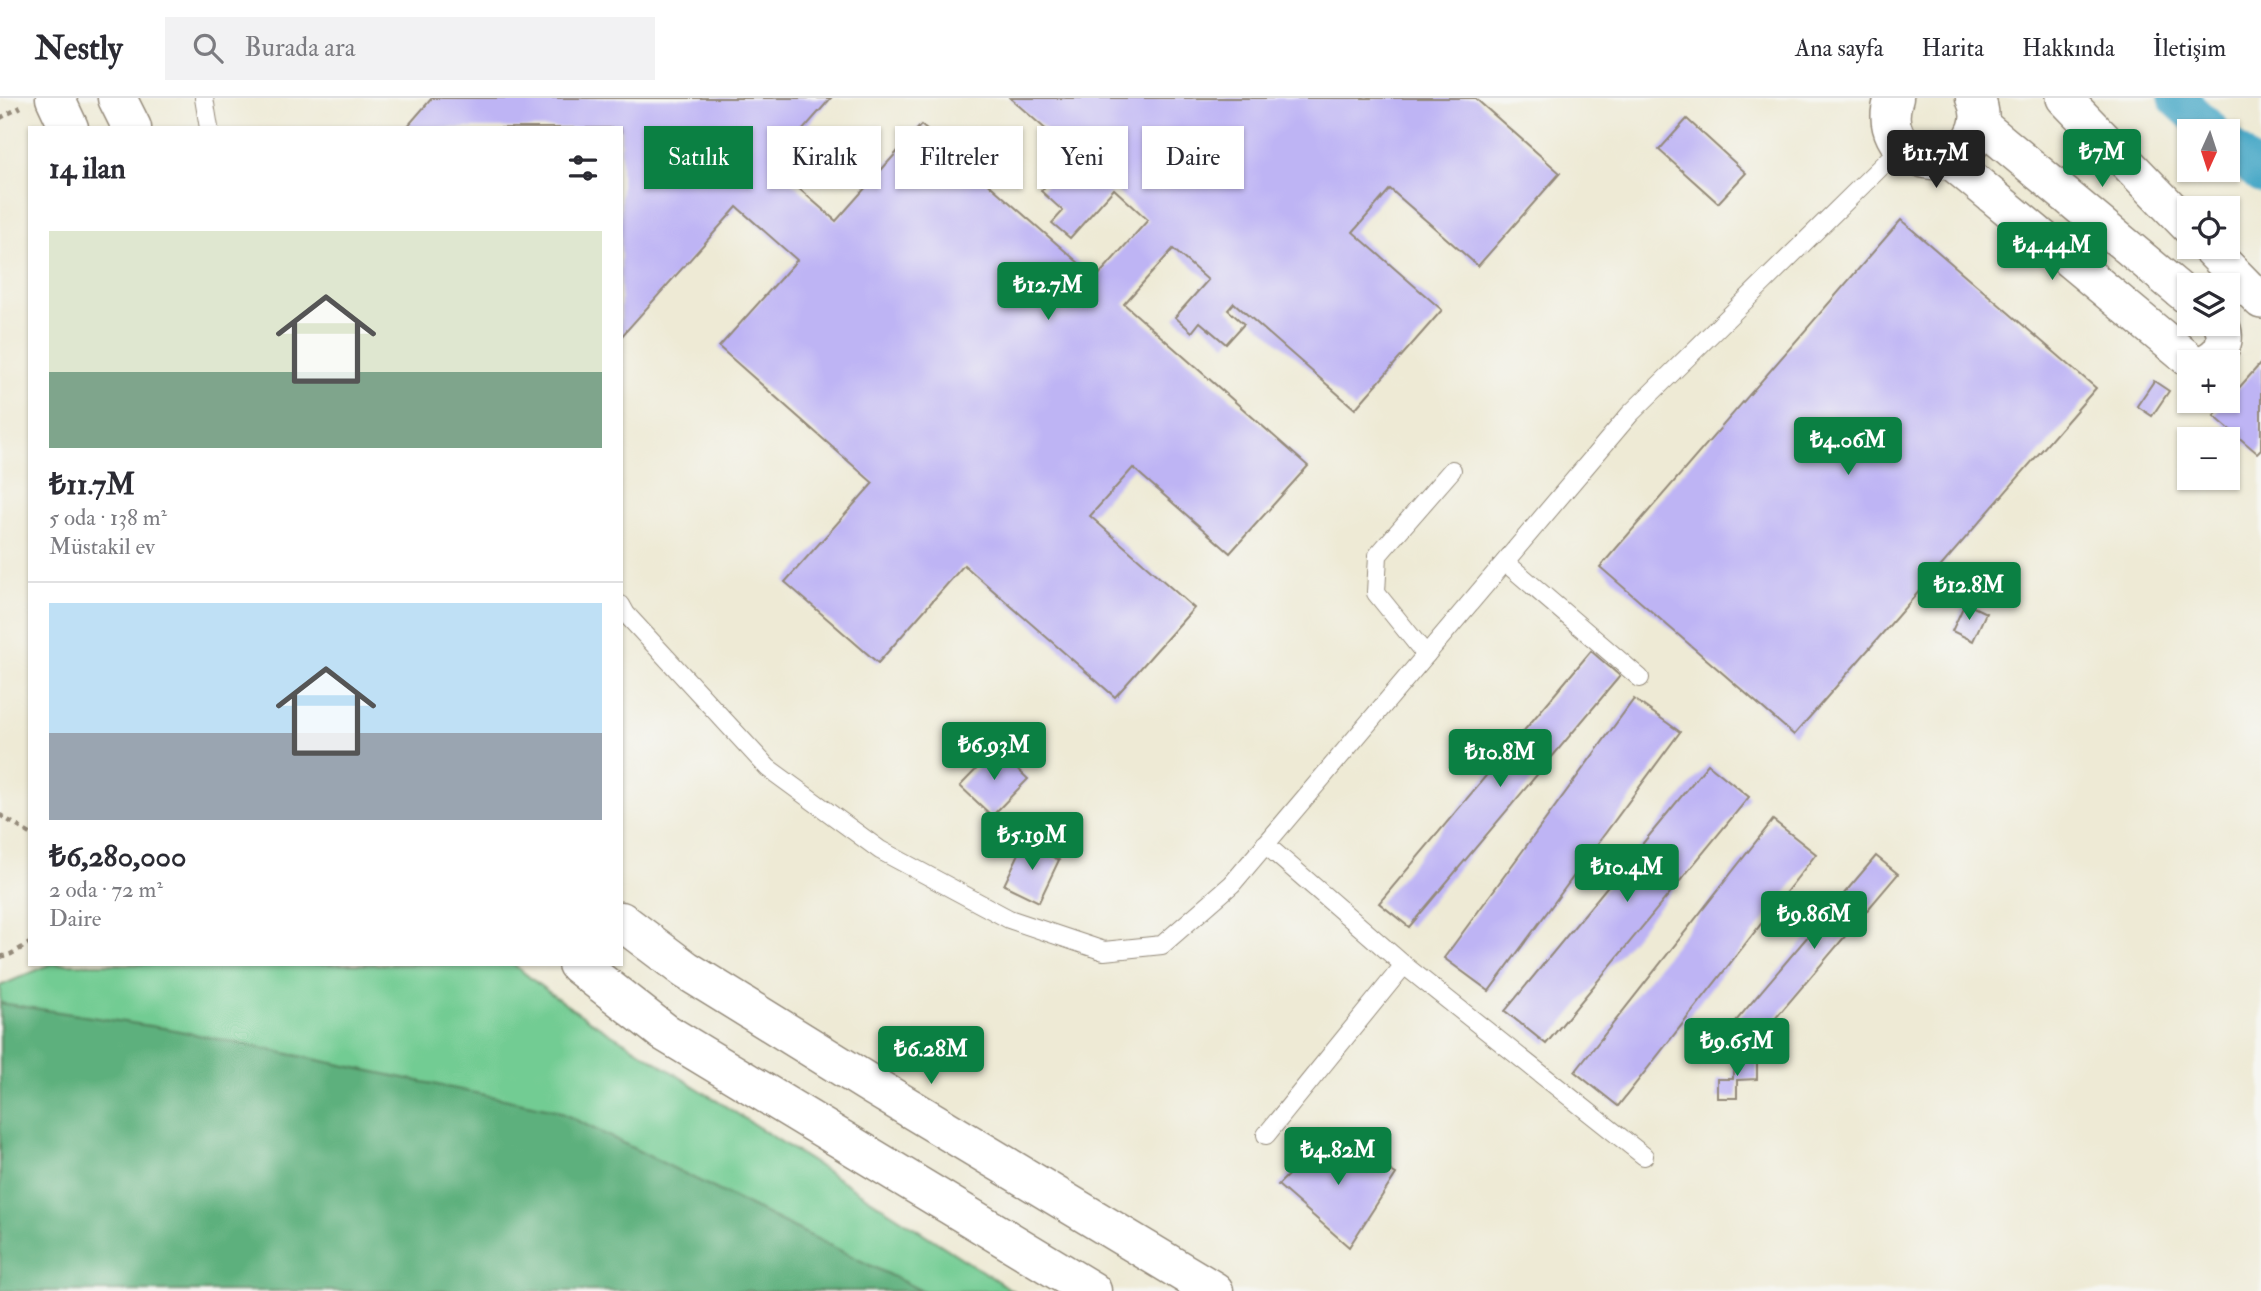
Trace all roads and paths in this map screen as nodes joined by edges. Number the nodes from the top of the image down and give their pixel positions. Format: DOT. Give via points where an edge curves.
graph roads {
  1 [pos="55,98"];
  2 [pos="117,98"];
  3 [pos="204,98"];
  4 [pos="2064,98"];
  5 [pos="1886,102"];
  6 [pos="1980,106"];
  7 [pos="68,126"];
  8 [pos="131,126"];
  9 [pos="209,126"];
  10 [pos="1901,147"];
  11 [pos="1948,159"];
  12 [pos="2177,215"];
  13 [pos="2220,259"];
  14 [pos="2177,287"];
  15 [pos="2261,301"];
  16 [pos="2178,350"];
  17 [pos="1452,470"];
  18 [pos="1505,562"];
  19 [pos="623,609"];
  20 [pos="1426,654"];
  21 [pos="1640,678"];
  22 [pos="0,815"];
  23 [pos="28,833"];
  24 [pos="1265,844"];
  25 [pos="623,923"];
  26 [pos="28,944"];
  27 [pos="0,957"];
  28 [pos="1404,965"];
  29 [pos="580,966"];
  30 [pos="1266,1135"];
  31 [pos="1644,1156"];
  32 [pos="1092,1291"];
  33 [pos="1214,1291"];
  1 -- 7 [label="street"];
  2 -- 8 [label="street"];
  3 -- 9 [label="lane"];
  4 -- 12 [label="street"];
  5 -- 10 [label="street"];
  6 -- 11 [label="street" via="1973,139"];
  6 -- 14 [label="street"];
  10 -- 11 [label="street" via="1915,156"];
  10 -- 18 [label="lane" via="1630,414"];
  11 -- 16 [label="street"];
  13 -- 15 [label="street"];
  17 -- 20 [label="lane" via="1378,555 1376,593"];
  18 -- 20 [label="lane"];
  18 -- 21 [label="lane"];
  19 -- 24 [label="lane" via="768,768 880,850 1009,919 1104,951 1162,944 1232,884"];
  20 -- 24 [label="lane"];
  22 -- 23 [label="path"];
  24 -- 28 [label="lane"];
  25 -- 33 [label="street" via="686,970"];
  26 -- 27 [label="path"];
  28 -- 30 [label="lane"];
  28 -- 31 [label="lane"];
  29 -- 32 [label="street" via="664,1032"];
}
